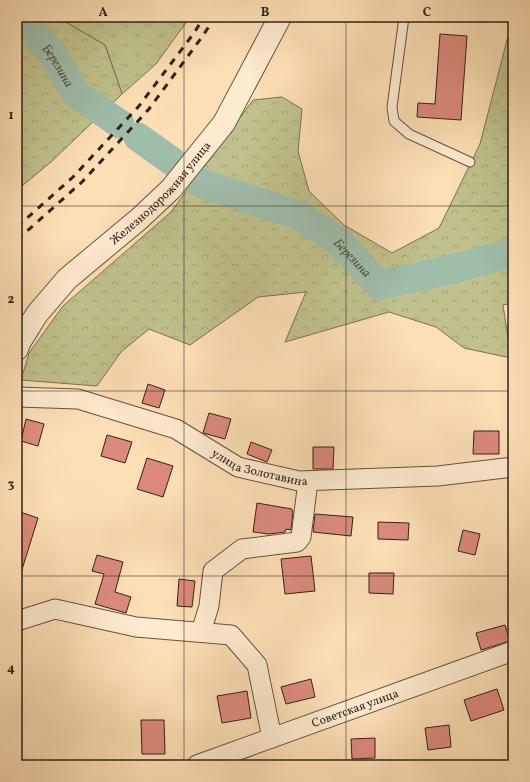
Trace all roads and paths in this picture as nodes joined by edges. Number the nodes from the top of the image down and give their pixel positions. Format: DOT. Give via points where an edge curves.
graph roads {
  1 [pos="280,17"];
  2 [pos="404,17"];
  3 [pos="470,162"];
  4 [pos="17,349"];
  5 [pos="17,397"];
  6 [pos="513,467"];
  7 [pos="308,480"];
  8 [pos="17,621"];
  9 [pos="201,632"];
  10 [pos="513,651"];
  11 [pos="272,738"];
  12 [pos="203,764"];
  1 -- 4 [label="street, Железнодорожная улица" via="224,123 171,189 67,279 37,314"];
  2 -- 3 [label="lane" via="392,107 394,121 409,134"];
  5 -- 7 [label="street, улица Золотавина" via="78,399 176,429 238,467 299,481"];
  6 -- 7 [label="street, улица Золотавина" via="438,476"];
  7 -- 9 [label="street" via="301,537 297,542 242,549 214,571 209,606"];
  8 -- 9 [label="street" via="55,609 136,627"];
  9 -- 11 [label="street" via="231,635 257,665"];
  10 -- 11 [label="street, Советская улица"];
  11 -- 12 [label="street, Советская улица"];
}
